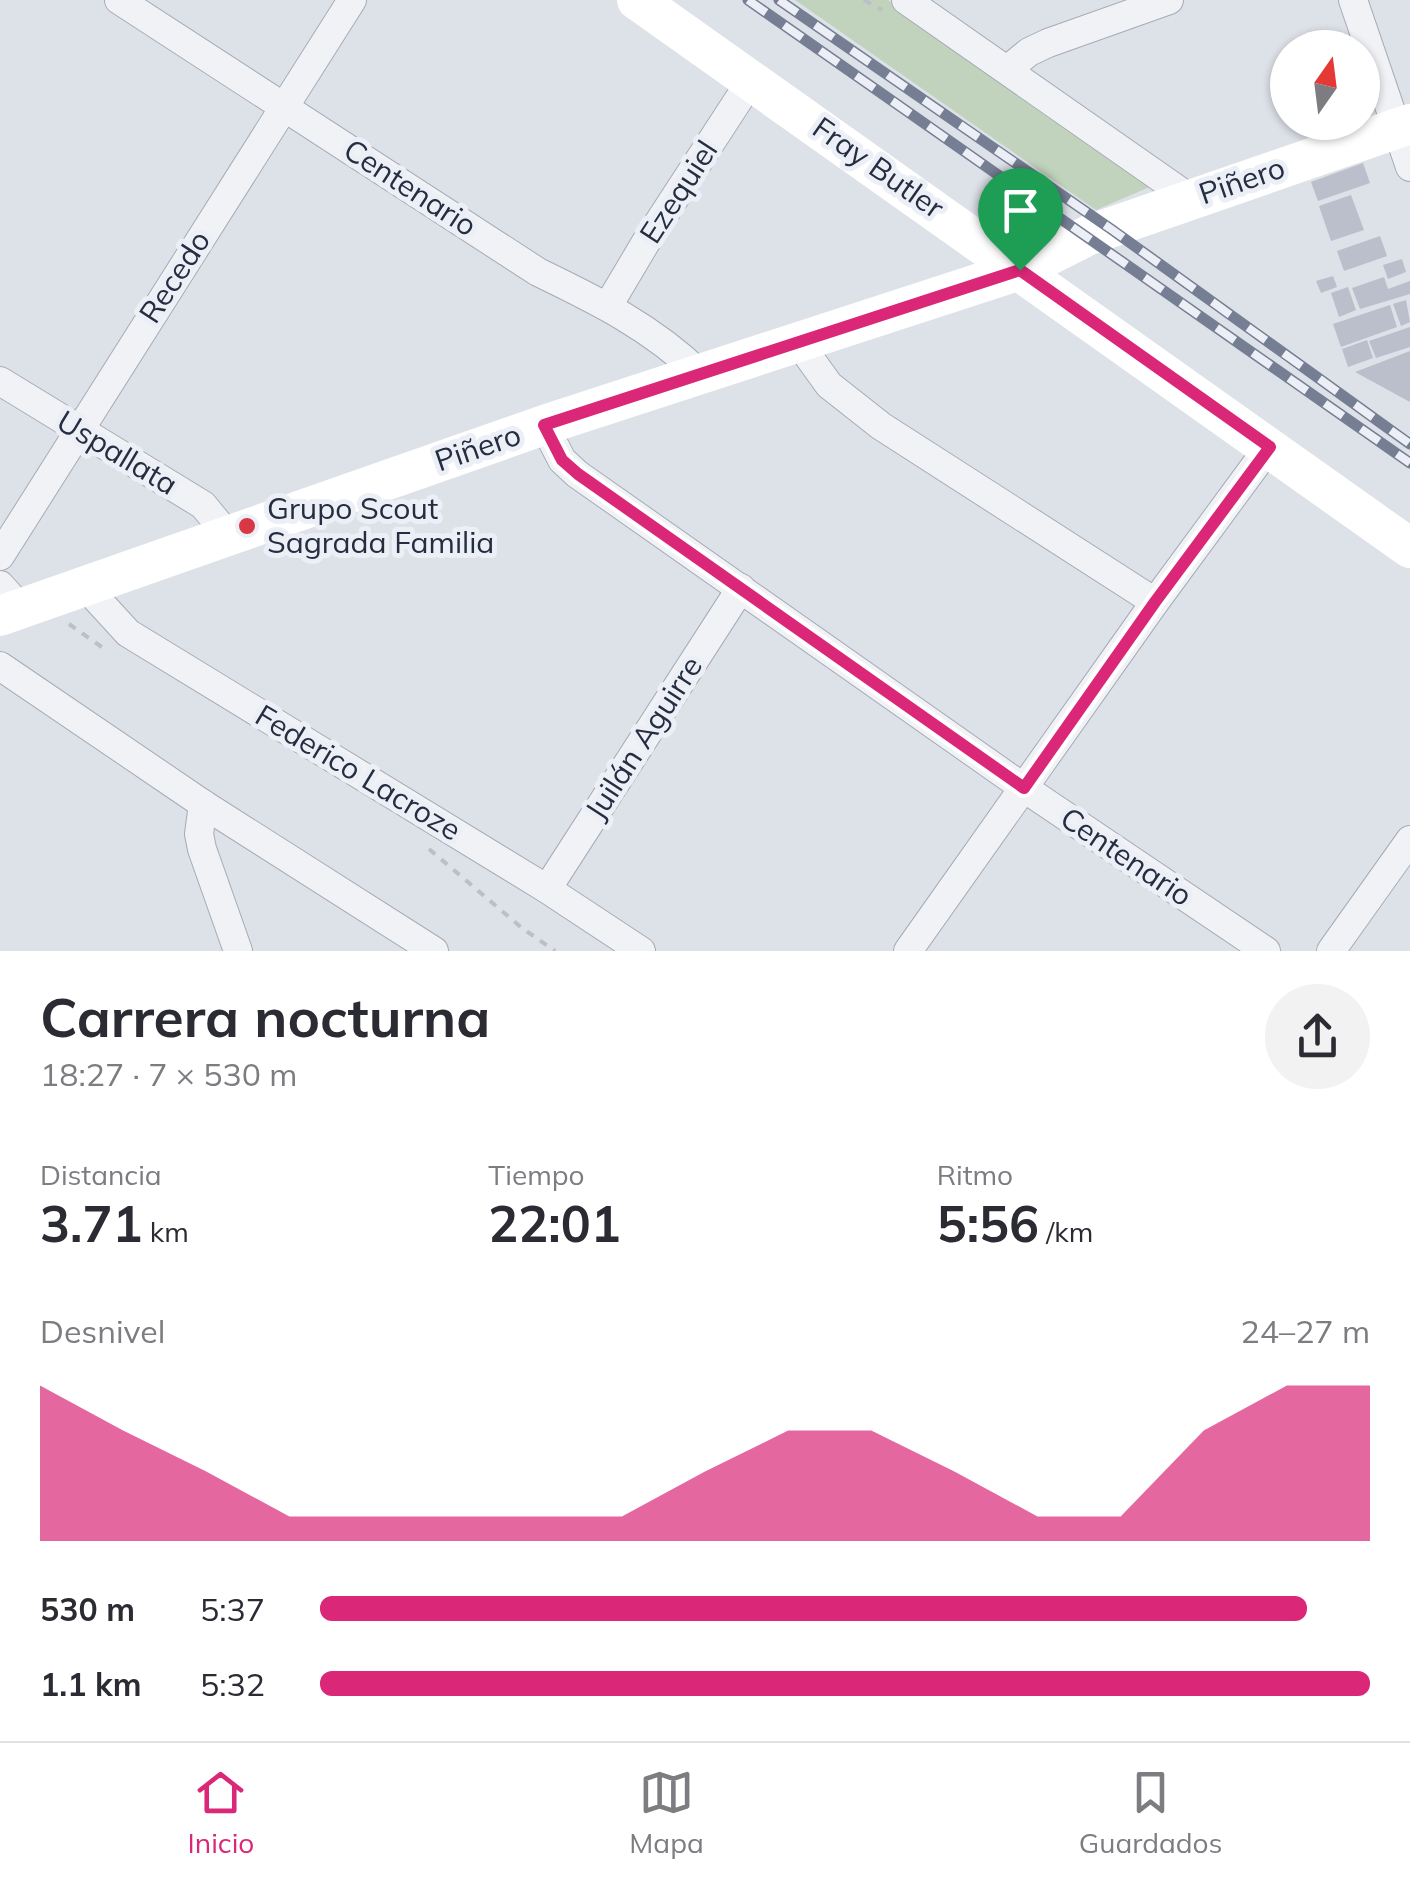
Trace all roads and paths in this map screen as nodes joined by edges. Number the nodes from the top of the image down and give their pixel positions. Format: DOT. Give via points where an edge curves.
graph roads {
  1 [pos="119,0"];
  2 [pos="352,0"];
  3 [pos="637,0"];
  4 [pos="906,0"];
  5 [pos="1169,0"];
  6 [pos="1353,0"];
  7 [pos="1008,70"];
  8 [pos="752,79"];
  9 [pos="285,106"];
  10 [pos="1404,127"];
  11 [pos="1410,167"];
  12 [pos="1191,199"];
  13 [pos="1020,270"];
  14 [pos="608,306"];
  15 [pos="798,342"];
  16 [pos="700,374"];
  17 [pos="0,380"];
  18 [pos="544,425"];
  19 [pos="77,430"];
  20 [pos="1270,447"];
  21 [pos="227,534"];
  22 [pos="1410,548"];
  23 [pos="0,556"];
  24 [pos="741,588"];
  25 [pos="30,598"];
  26 [pos="1155,602"];
  27 [pos="108,650"];
  28 [pos="0,666"];
  29 [pos="1024,788"];
  30 [pos="203,804"];
  31 [pos="1410,840"];
  32 [pos="426,846"];
  33 [pos="548,888"];
  34 [pos="238,951"];
  35 [pos="434,951"];
  36 [pos="555,951"];
  37 [pos="641,951"];
  38 [pos="908,951"];
  39 [pos="1266,951"];
  40 [pos="1331,951"];
  1 -- 9 [label="street, Centenario"];
  2 -- 9 [label="street, Recedo"];
  3 -- 8 [label="street, Fray Butler"];
  4 -- 7 [label="street"];
  5 -- 7 [label="street" via="1048,43"];
  6 -- 10 [label="street"];
  7 -- 12 [label="street"];
  8 -- 13 [label="street, Fray Butler"];
  8 -- 14 [label="street, Ezequiel"];
  9 -- 14 [label="street, Centenario" via="538,272"];
  9 -- 19 [label="street, Recedo"];
  10 -- 11 [label="street"];
  10 -- 12 [label="street, Piñero"];
  12 -- 13 [label="street, Piñero"];
  13 -- 15 [label="street, Piñero"];
  13 -- 20 [label="street, Fray Butler"];
  14 -- 16 [label="street, Centenario" via="668,343"];
  15 -- 16 [label="street, Piñero"];
  15 -- 26 [label="street" via="829,386 881,426"];
  16 -- 18 [label="street, Piñero"];
  17 -- 19 [label="street, Uspallata"];
  18 -- 21 [label="street, Piñero"];
  18 -- 24 [label="street, Centenario" via="562,460 578,474"];
  19 -- 21 [label="street, Uspallata" via="203,504"];
  19 -- 23 [label="street, Recedo"];
  20 -- 22 [label="street, Fray Butler"];
  20 -- 26 [label="street"];
  21 -- 25 [label="street, Piñero"];
  24 -- 29 [label="street, Centenario"];
  24 -- 33 [label="street, Juilán Aguirre"];
  25 -- 27 [label="path"];
  25 -- 33 [label="street, Federico Lacroze" via="128,633"];
  26 -- 29 [label="street"];
  28 -- 30 [label="street"];
  29 -- 38 [label="street"];
  29 -- 39 [label="street, Centenario"];
  30 -- 34 [label="street" via="202,849"];
  30 -- 35 [label="street"];
  31 -- 40 [label="street"];
  32 -- 36 [label="path"];
  33 -- 37 [label="street, Federico Lacroze"];
}
